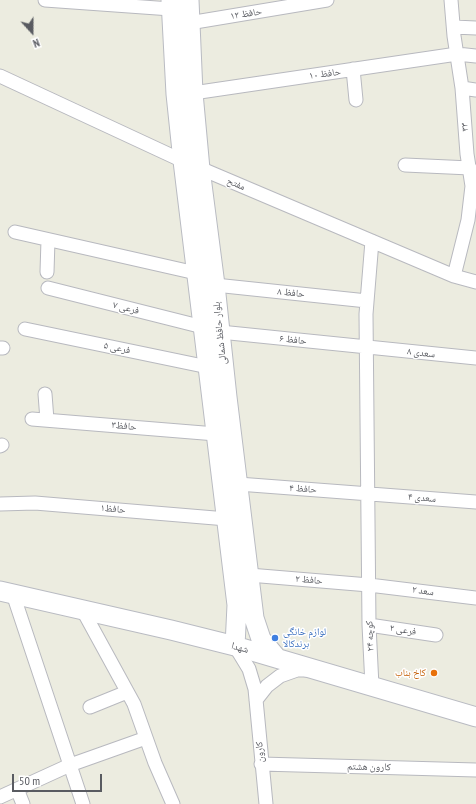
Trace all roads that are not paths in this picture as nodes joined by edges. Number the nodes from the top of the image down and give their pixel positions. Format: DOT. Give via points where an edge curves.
graph roads {
  1 [pos="45,0"];
  2 [pos="188,0"];
  3 [pos="327,0"];
  4 [pos="451,0"];
  5 [pos="171,5"];
  6 [pos="189,23"];
  7 [pos="454,27"];
  8 [pos="476,28"];
  9 [pos="457,54"];
  10 [pos="476,56"];
  11 [pos="353,70"];
  12 [pos="0,76"];
  13 [pos="462,88"];
  14 [pos="476,90"];
  15 [pos="193,93"];
  16 [pos="356,100"];
  17 [pos="182,161"];
  18 [pos="405,165"];
  19 [pos="470,168"];
  20 [pos="200,169"];
  21 [pos="14,232"];
  22 [pos="48,240"];
  23 [pos="372,241"];
  24 [pos="47,272"];
  25 [pos="196,273"];
  26 [pos="454,276"];
  27 [pos="476,282"];
  28 [pos="215,285"];
  29 [pos="48,288"];
  30 [pos="367,301"];
  31 [pos="25,329"];
  32 [pos="212,330"];
  33 [pos="366,347"];
  34 [pos="476,358"];
  35 [pos="208,367"];
  36 [pos="45,394"];
  37 [pos="32,419"];
  38 [pos="47,420"];
  39 [pos="216,434"];
  40 [pos="238,484"];
  41 [pos="368,494"];
  42 [pos="476,502"];
  43 [pos="0,504"];
  44 [pos="226,519"];
  45 [pos="249,575"];
  46 [pos="369,585"];
  47 [pos="7,593"];
  48 [pos="476,598"];
  49 [pos="82,609"];
  50 [pos="370,625"];
  51 [pos="436,635"];
  52 [pos="235,646"];
  53 [pos="277,658"];
  54 [pos="314,669"];
  55 [pos="372,686"];
  56 [pos="127,692"];
  57 [pos="256,700"];
  58 [pos="90,707"];
  59 [pos="476,717"];
  60 [pos="146,738"];
  61 [pos="261,764"];
  62 [pos="70,765"];
  63 [pos="476,770"];
  64 [pos="17,789"];
  65 [pos="0,797"];
  66 [pos="23,804"];
  67 [pos="83,804"];
  68 [pos="173,804"];
  69 [pos="266,804"];
  1 -- 5 [label="street"];
  2 -- 6 [label="street, بلوار حافظ شمالی"];
  3 -- 6 [label="street, حافظ ۱۲"];
  4 -- 7 [label="street, ۳۳"];
  5 -- 17 [label="street, بلوار حافظ شمالی"];
  6 -- 15 [label="street, بلوار حافظ شمالی"];
  7 -- 8 [label="street"];
  7 -- 9 [label="street, ۳۳"];
  9 -- 10 [label="street, حافظ ۱۰"];
  9 -- 11 [label="street, حافظ ۱۰"];
  9 -- 13 [label="street, ۳۳"];
  11 -- 15 [label="street, حافظ ۱۰"];
  11 -- 16 [label="street"];
  12 -- 17 [label="street, مفتح"];
  13 -- 14 [label="street"];
  13 -- 19 [label="street, ۳۳"];
  15 -- 20 [label="street, بلوار حافظ شمالی"];
  17 -- 20 [label="street, مفتح"];
  17 -- 25 [label="street, بلوار حافظ شمالی"];
  18 -- 19 [label="street"];
  19 -- 26 [label="street, ۳۳" via="472,186 468,220"];
  20 -- 23 [label="street, مفتح"];
  20 -- 28 [label="street, بلوار حافظ شمالی"];
  21 -- 22 [label="street"];
  22 -- 24 [label="street"];
  22 -- 25 [label="street"];
  23 -- 26 [label="street, مفتح"];
  23 -- 30 [label="street, کوچه ۲۴"];
  25 -- 32 [label="street, بلوار حافظ شمالی"];
  26 -- 27 [label="street, مفتح"];
  28 -- 30 [label="street, حافظ ۸"];
  28 -- 32 [label="street, بلوار حافظ شمالی"];
  29 -- 32 [label="street, فرعی ۷"];
  30 -- 33 [label="street, کوچه ۲۴"];
  31 -- 35 [label="street, فرعی ۵"];
  32 -- 33 [label="street, حافظ ۶"];
  32 -- 35 [label="street, بلوار حافظ شمالی"];
  32 -- 40 [label="street, بلوار حافظ شمالی"];
  33 -- 34 [label="street, سعدی ۸"];
  33 -- 41 [label="street, کوچه ۲۴"];
  35 -- 39 [label="street, بلوار حافظ شمالی"];
  36 -- 38 [label="street"];
  37 -- 38 [label="street, حافظ۳"];
  38 -- 39 [label="street, حافظ۳"];
  39 -- 44 [label="street, بلوار حافظ شمالی"];
  40 -- 41 [label="street, حافظ ۴"];
  40 -- 45 [label="street, بلوار حافظ شمالی"];
  41 -- 42 [label="street, سعدی ۴"];
  41 -- 46 [label="street, کوچه ۲۴"];
  43 -- 44 [label="street, حافظ۱" via="35,503"];
  44 -- 52 [label="street, بلوار حافظ شمالی" via="237,605"];
  45 -- 46 [label="street, حافظ ۲"];
  45 -- 53 [label="street, بلوار حافظ شمالی" via="254,618 261,639"];
  46 -- 48 [label="street, سعد ۲"];
  46 -- 50 [label="street, کوچه ۲۴"];
  47 -- 49 [label="street, شهدا"];
  47 -- 62 [label="street"];
  49 -- 52 [label="street, شهدا"];
  49 -- 56 [label="street"];
  50 -- 51 [label="street, فرعی ۲"];
  50 -- 55 [label="street, کوچه ۲۴"];
  52 -- 53 [label="street, شهدا"];
  52 -- 57 [label="street, کارون" via="249,669"];
  53 -- 54 [label="street, شهدا"];
  54 -- 55 [label="street, شهدا"];
  54 -- 57 [label="street" via="297,670 280,676 267,686"];
  55 -- 59 [label="street, شهدا"];
  56 -- 58 [label="street"];
  56 -- 60 [label="street"];
  57 -- 61 [label="street, کارون"];
  60 -- 62 [label="street"];
  60 -- 68 [label="street"];
  61 -- 63 [label="street, کارون هشتم"];
  61 -- 69 [label="street, کارون"];
  62 -- 64 [label="street"];
  62 -- 67 [label="street"];
  64 -- 65 [label="street"];
  64 -- 66 [label="street"];
}
